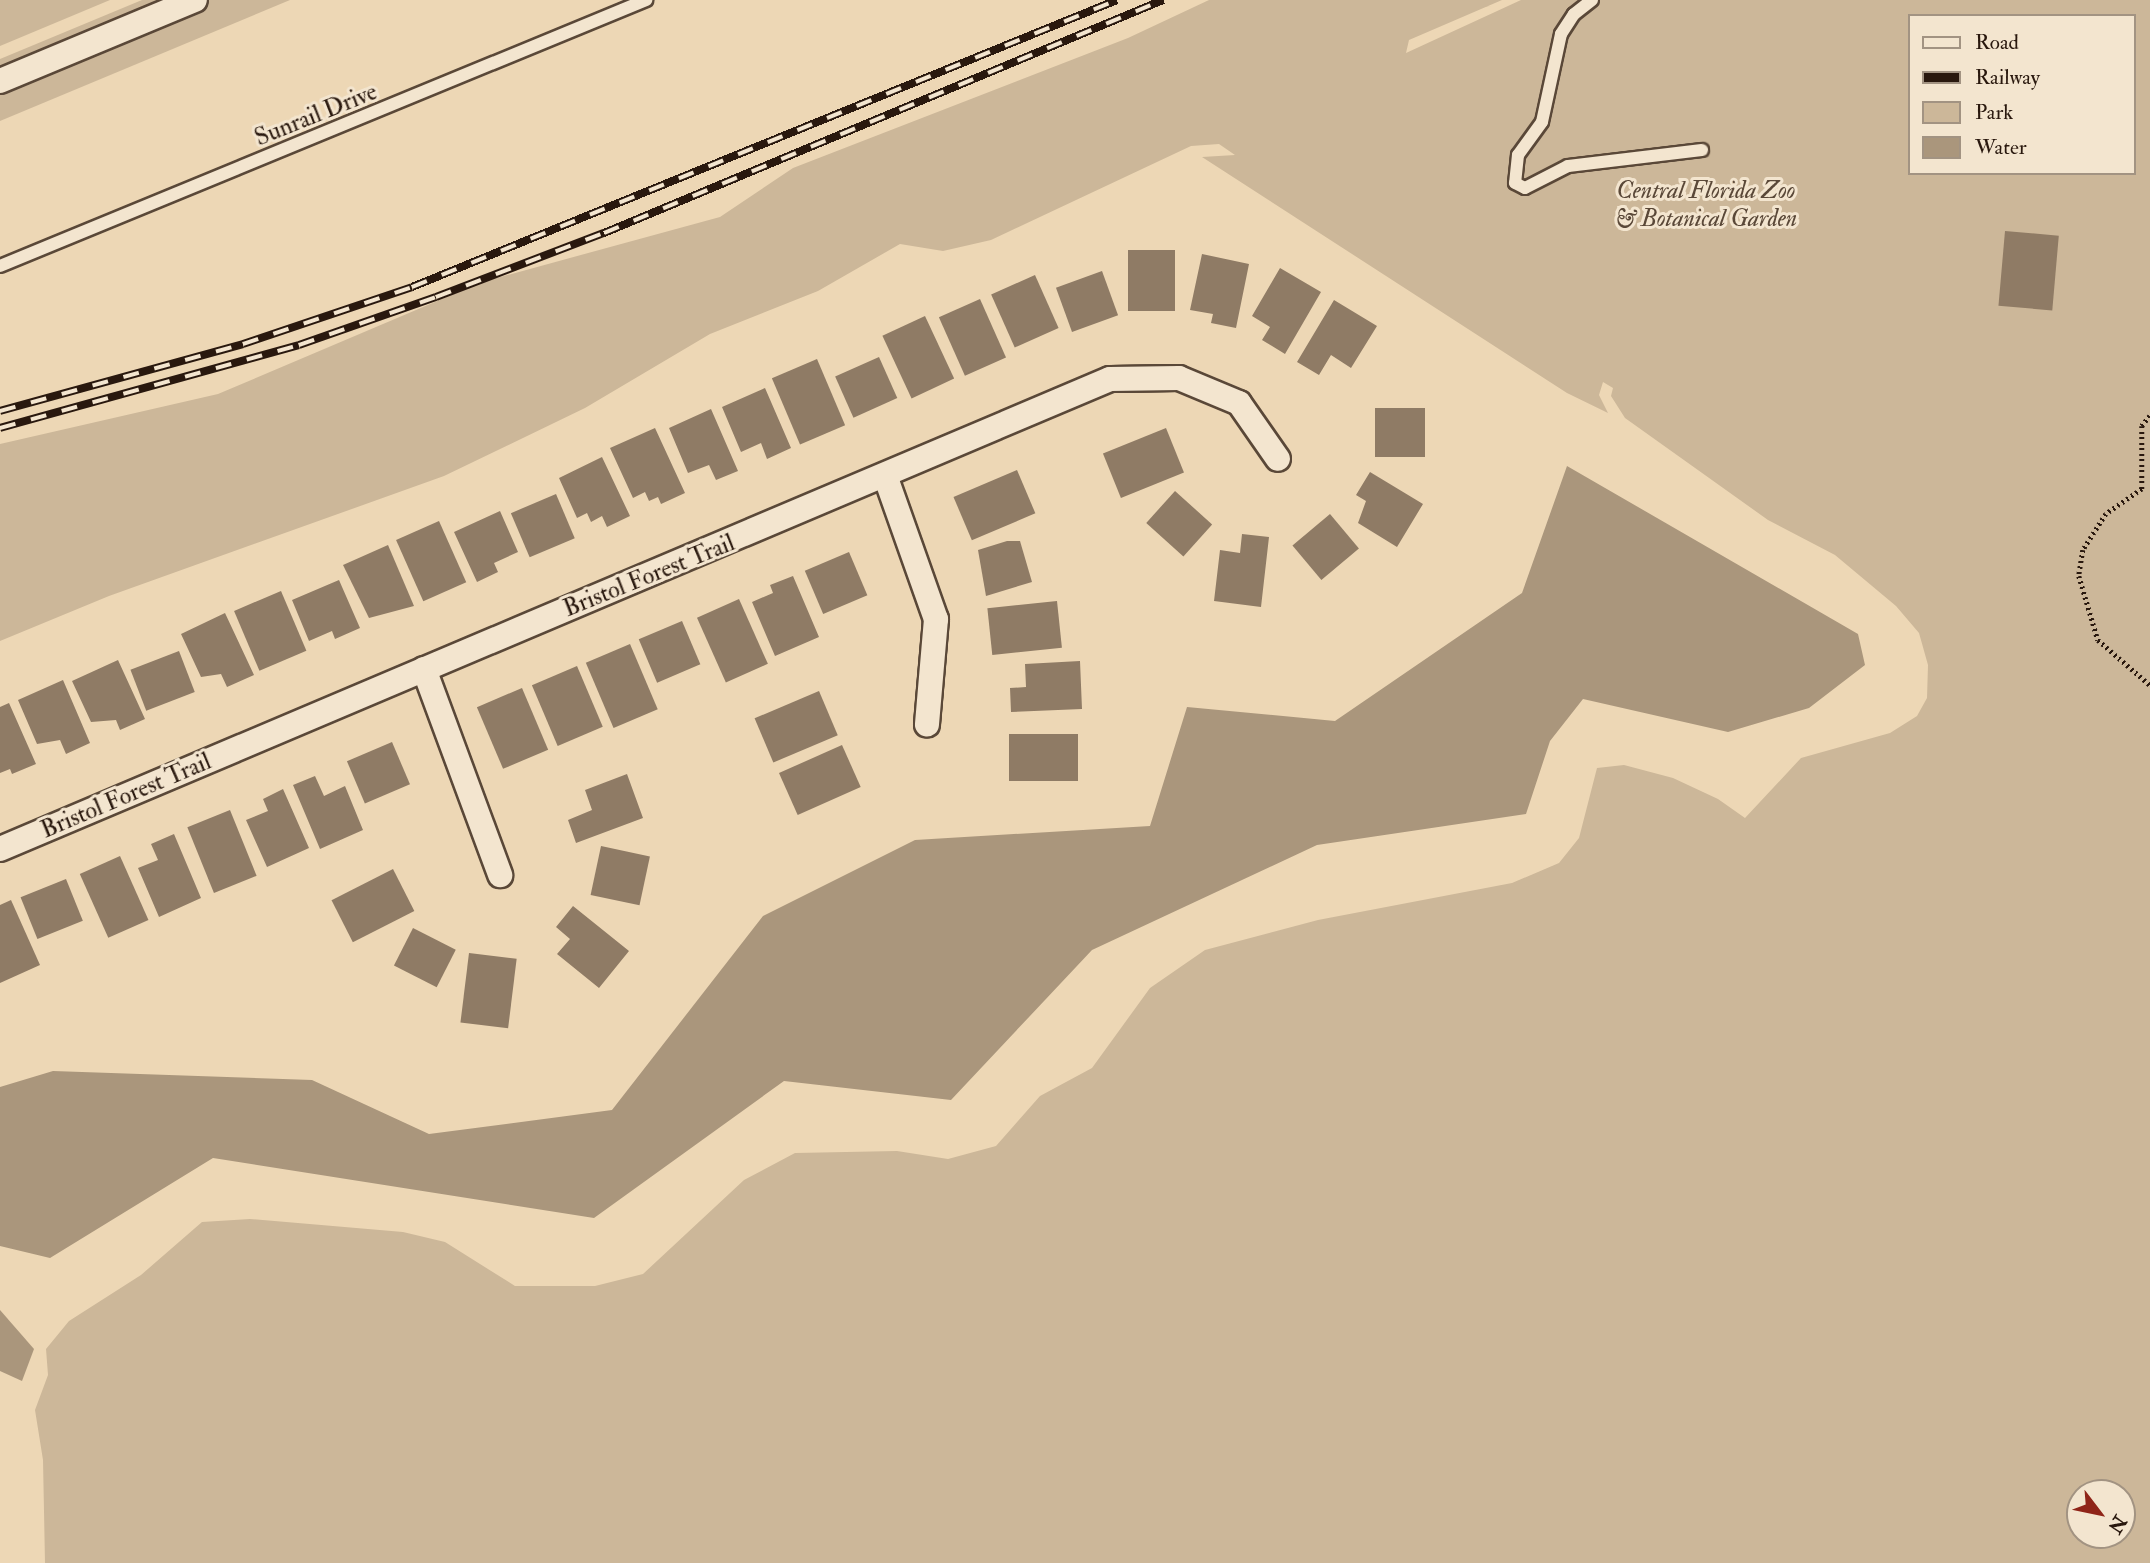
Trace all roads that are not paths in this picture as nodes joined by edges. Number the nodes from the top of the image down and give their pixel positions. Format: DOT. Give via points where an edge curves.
graph roads {
  1 [pos="195,0"];
  2 [pos="646,0"];
  3 [pos="1592,0"];
  4 [pos="0,80"];
  5 [pos="1702,150"];
  6 [pos="0,266"];
  7 [pos="1278,459"];
  8 [pos="886,478"];
  9 [pos="424,669"];
  10 [pos="927,725"];
  11 [pos="0,849"];
  12 [pos="500,875"];
  1 -- 4 [label="street"];
  2 -- 6 [label="lane, Sunrail Drive"];
  3 -- 5 [label="lane" via="1574,13 1561,34 1542,122 1518,155 1515,183 1525,188 1567,166"];
  7 -- 8 [label="street, Bristol Forest Trail" via="1239,403 1179,378 1110,379"];
  8 -- 9 [label="street, Bristol Forest Trail"];
  8 -- 10 [label="street" via="936,619"];
  9 -- 11 [label="street, Bristol Forest Trail"];
  9 -- 12 [label="street"];
}
